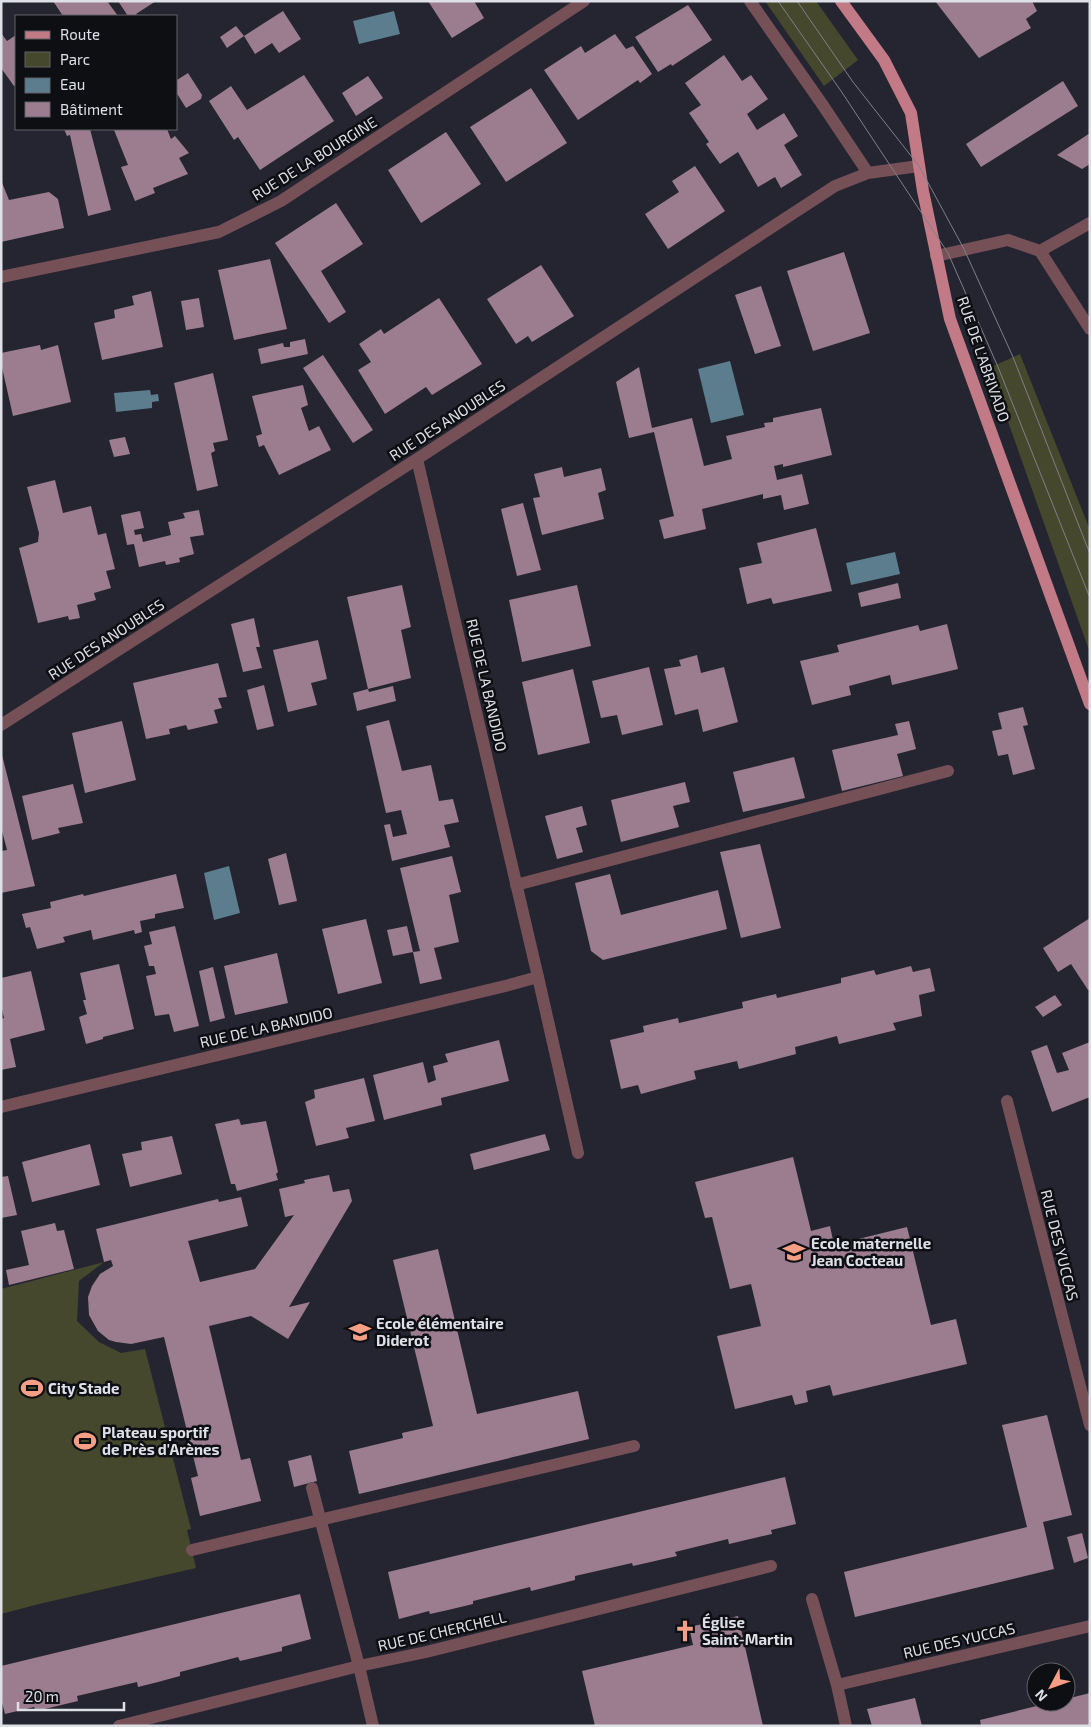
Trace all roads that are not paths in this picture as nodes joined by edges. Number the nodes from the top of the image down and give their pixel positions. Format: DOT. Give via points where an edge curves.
graph roads {
  1 [pos="584,1"];
  2 [pos="750,1"];
  3 [pos="841,1"];
  4 [pos="919,166"];
  5 [pos="868,173"];
  6 [pos="1090,223"];
  7 [pos="1040,251"];
  8 [pos="936,256"];
  9 [pos="1,277"];
  10 [pos="1090,329"];
  11 [pos="417,459"];
  12 [pos="1090,704"];
  13 [pos="1,725"];
  14 [pos="948,771"];
  15 [pos="516,885"];
  16 [pos="538,977"];
  17 [pos="1007,1101"];
  18 [pos="1,1107"];
  19 [pos="578,1153"];
  20 [pos="1090,1425"];
  21 [pos="634,1446"];
  22 [pos="312,1488"];
  23 [pos="321,1520"];
  24 [pos="192,1550"];
  25 [pos="771,1566"];
  26 [pos="812,1599"];
  27 [pos="1090,1626"];
  28 [pos="359,1666"];
  29 [pos="837,1685"];
  30 [pos="119,1726"];
  31 [pos="373,1726"];
  32 [pos="846,1726"];
  1 -- 9 [label="street, RUE DE LA BOURGINE" via="281,201 219,232"];
  2 -- 5 [label="street"];
  3 -- 4 [label="main road, RUE DE L'ABRIVADO" via="884,60 901,92 910,113"];
  4 -- 5 [label="street, RUE DES ANOUBLES"];
  4 -- 8 [label="main road, RUE DE L'ABRIVADO"];
  5 -- 11 [label="street, RUE DES ANOUBLES" via="835,186"];
  6 -- 7 [label="street"];
  7 -- 8 [label="street" via="1008,240"];
  7 -- 10 [label="street"];
  8 -- 12 [label="main road, RUE DE L'ABRIVADO" via="950,319"];
  11 -- 13 [label="street, RUE DES ANOUBLES"];
  11 -- 15 [label="street, RUE DE LA BANDIDO"];
  14 -- 15 [label="street"];
  15 -- 16 [label="street, RUE DE LA BANDIDO"];
  16 -- 18 [label="street, RUE DE LA BANDIDO"];
  16 -- 19 [label="street, RUE DE LA BANDIDO"];
  17 -- 20 [label="street, RUE DES YUCCAS"];
  21 -- 23 [label="street"];
  22 -- 23 [label="street"];
  23 -- 24 [label="street"];
  23 -- 28 [label="street"];
  25 -- 28 [label="street, RUE DE CHERCHELL"];
  26 -- 29 [label="street"];
  27 -- 29 [label="street, RUE DES YUCCAS"];
  28 -- 30 [label="street, RUE DE CHERCHELL"];
  28 -- 31 [label="street"];
  29 -- 32 [label="street"];
}
